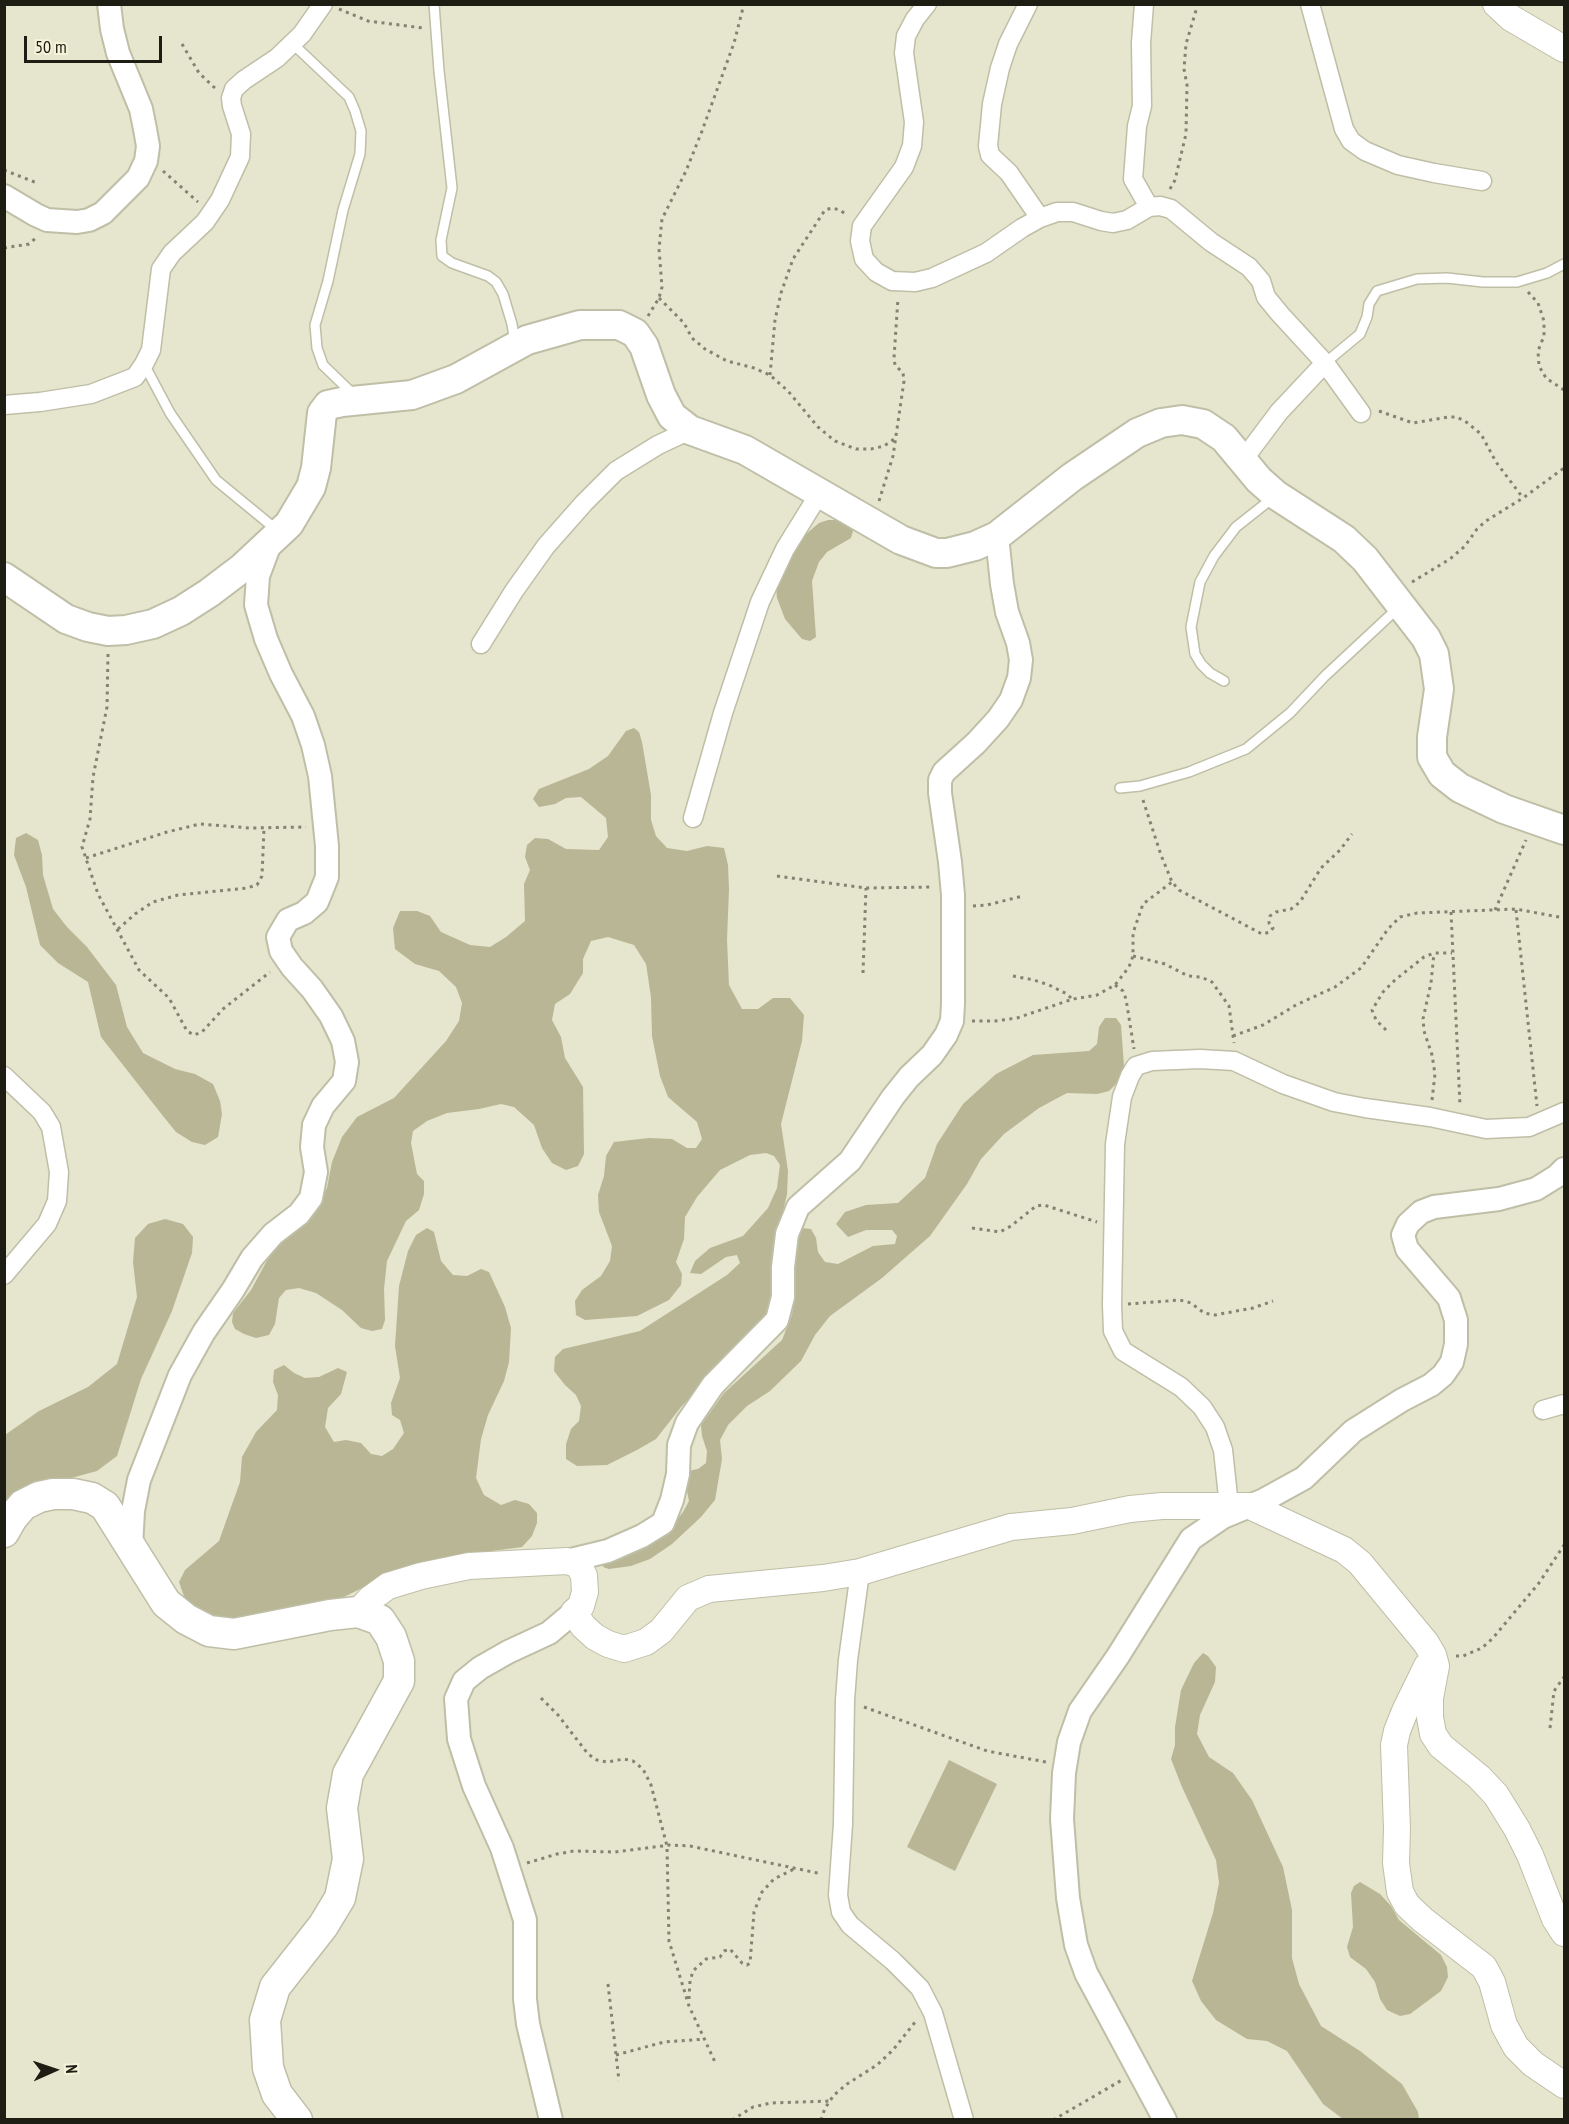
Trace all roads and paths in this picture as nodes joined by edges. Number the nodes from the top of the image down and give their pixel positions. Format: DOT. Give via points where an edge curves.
graph roads {
  1 [pos="109,4"];
  2 [pos="434,4"];
  3 [pos="744,4"];
  4 [pos="927,4"];
  5 [pos="1028,4"];
  6 [pos="1144,4"];
  7 [pos="1310,4"];
  8 [pos="1496,4"];
  9 [pos="323,5"];
  10 [pos="1197,7"];
  11 [pos="435,29"];
  12 [pos="182,44"];
  13 [pos="292,44"];
  14 [pos="1564,49"];
  15 [pos="231,98"];
  16 [pos="146,156"];
  17 [pos="4,170"];
  18 [pos="1482,181"];
  19 [pos="37,183"];
  20 [pos="4,196"];
  21 [pos="1154,207"];
  22 [pos="211,214"];
  23 [pos="1040,218"];
  24 [pos="48,220"];
  25 [pos="862,226"];
  26 [pos="4,248"];
  27 [pos="1564,264"];
  28 [pos="900,281"];
  29 [pos="1517,282"];
  30 [pos="659,298"];
  31 [pos="635,333"];
  32 [pos="516,346"];
  33 [pos="1325,363"];
  34 [pos="144,364"];
  35 [pos="770,375"];
  36 [pos="1564,390"];
  37 [pos="360,401"];
  38 [pos="4,405"];
  39 [pos="1357,407"];
  40 [pos="690,430"];
  41 [pos="897,437"];
  42 [pos="1244,460"];
  43 [pos="1564,468"];
  44 [pos="819,494"];
  45 [pos="1276,495"];
  46 [pos="1523,498"];
  47 [pos="871,524"];
  48 [pos="997,536"];
  49 [pos="275,539"];
  50 [pos="4,577"];
  51 [pos="1397,598"];
  52 [pos="108,631"];
  53 [pos="481,644"];
  54 [pos="1224,681"];
  55 [pos="1140,786"];
  56 [pos="1120,788"];
  57 [pos="693,818"];
  58 [pos="1556,824"];
  59 [pos="324,825"];
  60 [pos="264,828"];
  61 [pos="1352,834"];
  62 [pos="86,858"];
  63 [pos="777,876"];
  64 [pos="1172,882"];
  65 [pos="866,888"];
  66 [pos="952,896"];
  67 [pos="1023,896"];
  68 [pos="1516,909"];
  69 [pos="1495,910"];
  70 [pos="1451,912"];
  71 [pos="1564,918"];
  72 [pos="118,929"];
  73 [pos="1434,953"];
  74 [pos="1452,953"];
  75 [pos="1133,956"];
  76 [pos="286,959"];
  77 [pos="863,973"];
  78 [pos="1013,976"];
  79 [pos="1115,986"];
  80 [pos="1073,999"];
  81 [pos="952,1021"];
  82 [pos="1386,1030"];
  83 [pos="1233,1036"];
  84 [pos="1234,1061"];
  85 [pos="1136,1066"];
  86 [pos="4,1076"];
  87 [pos="1564,1112"];
  88 [pos="1430,1117"];
  89 [pos="1538,1123"];
  90 [pos="1461,1124"];
  91 [pos="1564,1169"];
  92 [pos="1114,1223"];
  93 [pos="972,1228"];
  94 [pos="4,1275"];
  95 [pos="1274,1301"];
  96 [pos="1112,1305"];
  97 [pos="1564,1404"];
  98 [pos="1543,1410"];
  99 [pos="1239,1506"];
  100 [pos="4,1532"];
  101 [pos="1564,1545"];
  102 [pos="130,1547"];
  103 [pos="567,1561"];
  104 [pos="861,1572"];
  105 [pos="358,1612"];
  106 [pos="574,1612"];
  107 [pos="1433,1655"];
  108 [pos="1564,1677"];
  109 [pos="541,1698"];
  110 [pos="845,1700"];
  111 [pos="1550,1728"];
  112 [pos="1065,1764"];
  113 [pos="667,1846"];
  114 [pos="795,1869"];
  115 [pos="509,1870"];
  116 [pos="838,1878"];
  117 [pos="1564,1933"];
  118 [pos="608,1984"];
  119 [pos="689,2006"];
  120 [pos="930,2006"];
  121 [pos="705,2039"];
  122 [pos="616,2055"];
  123 [pos="715,2062"];
  124 [pos="1139,2069"];
  125 [pos="619,2081"];
  126 [pos="1564,2085"];
  127 [pos="830,2101"];
  128 [pos="297,2120"];
  129 [pos="551,2120"];
  130 [pos="732,2120"];
  131 [pos="821,2120"];
  132 [pos="964,2120"];
  133 [pos="1053,2120"];
  134 [pos="1165,2120"];
  1 -- 16 [label="street" via="118,52 141,109 148,146"];
  2 -- 11 [label="lane"];
  3 -- 30 [label="path" via="702,131 662,219"];
  4 -- 25 [label="street" via="906,36 904,53 914,122 912,146 904,167"];
  5 -- 23 [label="street" via="1000,68 988,146 990,155 1010,173"];
  6 -- 21 [label="street" via="1142,106 1133,180"];
  7 -- 18 [label="street" via="1344,129 1352,141 1398,165"];
  8 -- 14 [label="main road" via="1511,18"];
  9 -- 11 [label="path" via="386,25"];
  9 -- 13 [label="street"];
  10 -- 21 [label="path" via="1186,44 1186,134 1175,180"];
  11 -- 32 [label="lane" via="452,188 441,240 442,256 496,282"];
  12 -- 15 [label="path" via="205,80"];
  13 -- 15 [label="street" via="244,80"];
  13 -- 37 [label="lane" via="349,97 361,131 360,154 315,325 316,348 323,364"];
  15 -- 22 [label="street" via="241,134 240,157"];
  16 -- 22 [label="path"];
  16 -- 24 [label="street" via="138,178 103,213 77,222"];
  17 -- 19 [label="path"];
  20 -- 24 [label="street"];
  21 -- 23 [label="street" via="1113,223 1073,212"];
  21 -- 33 [label="street" via="1171,209 1249,267 1261,281 1266,297"];
  22 -- 34 [label="street" via="161,269 151,350"];
  23 -- 28 [label="street" via="957,268 915,282"];
  24 -- 26 [label="path" via="30,244"];
  25 -- 28 [label="street" via="864,259 876,272"];
  25 -- 35 [label="path" via="840,210 825,210 793,259 775,320"];
  27 -- 29 [label="lane"];
  28 -- 41 [label="path" via="894,358 904,381"];
  29 -- 33 [label="lane" via="1417,279 1377,291 1360,334"];
  29 -- 36 [label="path" via="1538,303 1544,321 1539,366 1546,378"];
  30 -- 31 [label="path"];
  30 -- 35 [label="path" via="705,349"];
  31 -- 32 [label="main road" via="619,325 580,325"];
  31 -- 40 [label="main road" via="672,416"];
  32 -- 37 [label="main road" via="433,388 412,395"];
  33 -- 39 [label="street"];
  33 -- 42 [label="street" via="1279,412"];
  34 -- 38 [label="street" via="135,377 91,394"];
  34 -- 49 [label="lane" via="170,413 216,480"];
  35 -- 41 [label="path" via="818,428 836,441 856,449 871,449"];
  37 -- 49 [label="main road" via="328,405 322,413 311,487"];
  39 -- 46 [label="path" via="1413,423 1448,417 1465,420 1481,434"];
  40 -- 44 [label="main road" via="744,450"];
  40 -- 53 [label="street" via="616,471 584,503 546,546"];
  41 -- 47 [label="path"];
  42 -- 45 [label="main road"];
  42 -- 48 [label="main road" via="1224,438 1203,424 1182,420 1161,423 1137,434 1072,477"];
  43 -- 46 [label="path"];
  44 -- 47 [label="main road"];
  44 -- 57 [label="street" via="785,549 760,602"];
  45 -- 51 [label="main road" via="1344,539"];
  45 -- 54 [label="lane" via="1236,527 1200,582 1191,627 1195,654 1201,664"];
  46 -- 51 [label="path" via="1477,529 1450,559"];
  47 -- 48 [label="main road" via="936,553 975,546"];
  48 -- 66 [label="street" via="1007,612 1021,660 1019,678 998,719 940,780"];
  49 -- 52 [label="main road" via="243,568 181,611 153,624"];
  49 -- 59 [label="street" via="258,576 256,605 266,639 313,745"];
  50 -- 52 [label="main road" via="66,619"];
  51 -- 55 [label="lane" via="1290,713 1246,749"];
  51 -- 58 [label="main road" via="1434,654 1439,689 1432,757 1442,774 1460,788 1504,809"];
  52 -- 62 [label="path" via="107,707 82,847"];
  55 -- 56 [label="lane"];
  55 -- 64 [label="path" via="1148,820"];
  58 -- 69 [label="path"];
  59 -- 60 [label="path"];
  59 -- 76 [label="street" via="327,878 316,902 288,920 278,937"];
  60 -- 62 [label="path" via="200,824"];
  60 -- 72 [label="path" via="262,876 257,885 153,902"];
  61 -- 64 [label="path" via="1321,868 1300,902 1270,916 1270,933 1254,931 1188,896"];
  62 -- 72 [label="path" via="98,894"];
  63 -- 65 [label="path"];
  64 -- 75 [label="path" via="1143,904 1133,933"];
  65 -- 66 [label="path"];
  65 -- 77 [label="path"];
  66 -- 67 [label="path" via="987,905"];
  66 -- 81 [label="street"];
  68 -- 69 [label="path"];
  68 -- 71 [label="path"];
  68 -- 89 [label="path"];
  69 -- 70 [label="path"];
  70 -- 74 [label="path"];
  70 -- 83 [label="path" via="1417,912 1400,917 1361,968 1335,987 1263,1025"];
  72 -- 76 [label="path" via="139,969 169,998 187,1031 194,1035"];
  73 -- 74 [label="path"];
  73 -- 82 [label="path" via="1395,980 1374,1005 1372,1014"];
  73 -- 88 [label="path" via="1423,1019 1435,1074"];
  74 -- 90 [label="path"];
  75 -- 79 [label="path"];
  75 -- 83 [label="path" via="1212,982 1229,1006"];
  76 -- 102 [label="street" via="331,1016 343,1041 347,1062 344,1081 323,1106 314,1125 316,1172 311,1198 252,1258 180,1375 139,1480"];
  78 -- 80 [label="path" via="1049,985"];
  79 -- 80 [label="path"];
  79 -- 85 [label="path" via="1126,999"];
  80 -- 81 [label="path" via="1017,1018"];
  81 -- 103 [label="street" via="932,1055 893,1097 850,1161 798,1207 787,1234 783,1297 777,1320 713,1385 687,1423 679,1445 672,1500 663,1523 608,1551"];
  83 -- 84 [label="path"];
  84 -- 85 [label="street" via="1152,1061"];
  84 -- 88 [label="street" via="1283,1084 1334,1101"];
  85 -- 92 [label="street" via="1118,1120"];
  86 -- 94 [label="street" via="42,1112 51,1127 59,1172 57,1201 47,1224"];
  87 -- 89 [label="street"];
  88 -- 90 [label="street"];
  89 -- 90 [label="street" via="1509,1129"];
  91 -- 99 [label="street" via="1536,1189 1499,1199 1434,1207 1408,1224 1403,1235 1407,1249 1449,1298 1456,1320 1452,1362 1431,1385 1353,1431 1304,1478"];
  92 -- 93 [label="path" via="1044,1205 1036,1206 1000,1232"];
  92 -- 96 [label="street"];
  95 -- 96 [label="path" via="1215,1315 1180,1300"];
  96 -- 99 [label="street" via="1113,1330 1123,1351 1181,1387 1202,1407 1215,1427"];
  97 -- 98 [label="street"];
  99 -- 104 [label="main road" via="1162,1506 1011,1527"];
  99 -- 107 [label="main road" via="1344,1550 1360,1563"];
  99 -- 112 [label="street" via="1191,1539 1080,1711"];
  100 -- 102 [label="highway" via="23,1505 39,1497 73,1494 105,1506"];
  101 -- 107 [label="path" via="1539,1583 1482,1648 1463,1656"];
  102 -- 105 [label="highway" via="166,1603 210,1631 234,1634"];
  103 -- 105 [label="main road" via="469,1566 421,1576 388,1586"];
  103 -- 106 [label="main road" via="579,1565 584,1576 585,1592 581,1606"];
  104 -- 106 [label="main road" via="709,1589 688,1598 661,1631 646,1642 624,1649 595,1637"];
  104 -- 110 [label="street"];
  105 -- 128 [label="highway" via="380,1620 391,1637 399,1661 399,1681 348,1774 342,1808 348,1859 340,1898 275,1986 265,2020 268,2068 277,2094"];
  106 -- 115 [label="street" via="549,1633 480,1668 464,1681 456,1699 459,1739"];
  107 -- 117 [label="main road" via="1433,1734 1441,1746 1496,1795 1530,1855"];
  107 -- 126 [label="main road" via="1405,1711 1394,1745 1400,1892 1423,1920 1484,1967 1516,2047"];
  108 -- 111 [label="path" via="1554,1691"];
  109 -- 113 [label="path" via="588,1754 608,1762 633,1761 643,1769"];
  110 -- 112 [label="path" via="987,1751"];
  110 -- 116 [label="street"];
  112 -- 124 [label="street" via="1062,1819 1076,1945 1086,1973"];
  113 -- 114 [label="path" via="690,1846"];
  113 -- 115 [label="path" via="615,1852 574,1851"];
  113 -- 119 [label="path" via="669,1941"];
  114 -- 116 [label="path"];
  114 -- 119 [label="path" via="774,1879 762,1892 754,1912 750,1963 742,1964 730,1949 720,1957 706,1959 693,1971"];
  115 -- 129 [label="street" via="525,1920 528,2024"];
  116 -- 120 [label="street" via="841,1912 846,1919 920,1988"];
  118 -- 122 [label="path"];
  119 -- 121 [label="path"];
  120 -- 127 [label="path" via="878,2066 847,2084"];
  120 -- 132 [label="street"];
  121 -- 122 [label="path" via="664,2042"];
  121 -- 123 [label="path"];
  122 -- 125 [label="path"];
  124 -- 133 [label="path"];
  124 -- 134 [label="street"];
  127 -- 130 [label="path" via="753,2106"];
  127 -- 131 [label="path"];
}
